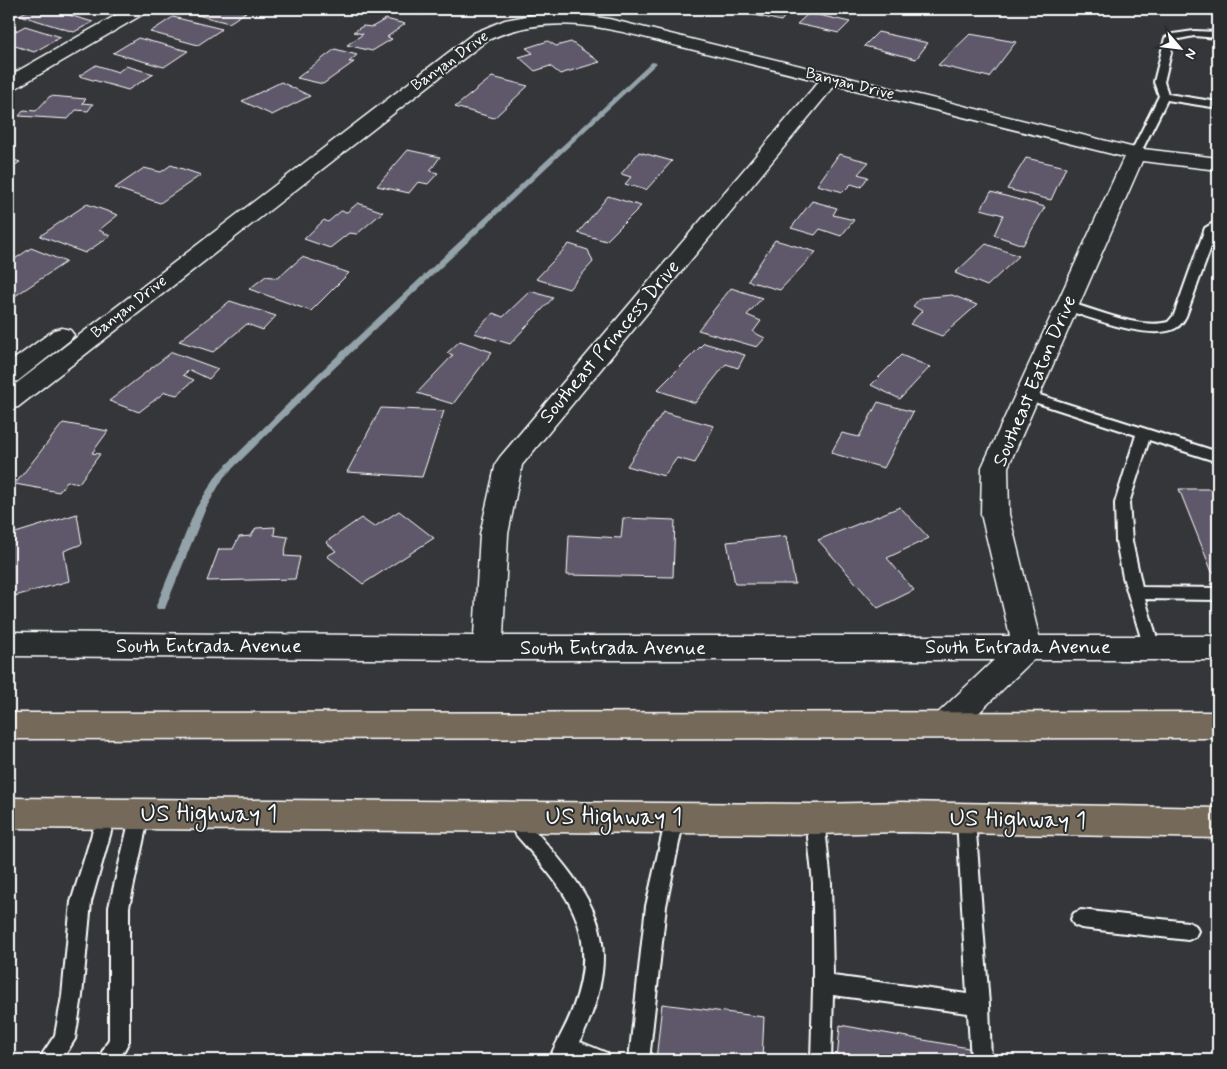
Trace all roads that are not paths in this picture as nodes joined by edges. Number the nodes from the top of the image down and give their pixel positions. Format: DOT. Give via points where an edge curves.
graph roads {
  1 [pos="139,9"];
  2 [pos="534,9"];
  3 [pos="584,9"];
  4 [pos="478,30"];
  5 [pos="1218,35"];
  6 [pos="701,41"];
  7 [pos="9,71"];
  8 [pos="27,74"];
  9 [pos="831,79"];
  10 [pos="9,84"];
  11 [pos="1164,96"];
  12 [pos="1218,105"];
  13 [pos="1140,146"];
  14 [pos="1218,152"];
  15 [pos="1218,164"];
  16 [pos="279,170"];
  17 [pos="300,176"];
  18 [pos="1218,223"];
  19 [pos="117,294"];
  20 [pos="1067,306"];
  21 [pos="78,323"];
  22 [pos="9,375"];
  23 [pos="1027,395"];
  24 [pos="9,400"];
  25 [pos="1144,433"];
  26 [pos="1218,457"];
  27 [pos="1137,593"];
  28 [pos="1218,594"];
  29 [pos="9,644"];
  30 [pos="1027,647"];
  31 [pos="488,648"];
  32 [pos="1152,648"];
  33 [pos="1218,648"];
  34 [pos="947,724"];
  35 [pos="1218,725"];
  36 [pos="9,726"];
  37 [pos="9,813"];
  38 [pos="106,814"];
  39 [pos="140,814"];
  40 [pos="511,816"];
  41 [pos="675,818"];
  42 [pos="815,819"];
  43 [pos="966,819"];
  44 [pos="1218,823"];
  45 [pos="1080,919"];
  46 [pos="1188,931"];
  47 [pos="822,984"];
  48 [pos="979,1005"];
  49 [pos="563,1054"];
  50 [pos="50,1060"];
  51 [pos="108,1060"];
  52 [pos="600,1060"];
  53 [pos="639,1060"];
  54 [pos="821,1060"];
  55 [pos="981,1060"];
  1 -- 8 [label="street"];
  2 -- 4 [label="street, Banyan Drive" via="500,15"];
  3 -- 6 [label="street, Banyan Drive" via="618,15"];
  4 -- 6 [label="street, Banyan Drive" via="531,19 564,18"];
  4 -- 16 [label="street, Banyan Drive" via="456,34"];
  4 -- 17 [label="street, Banyan Drive"];
  5 -- 11 [label="lane" via="1183,34 1170,38 1159,82"];
  6 -- 9 [label="street, Banyan Drive"];
  6 -- 13 [label="street, Banyan Drive" via="1106,131"];
  7 -- 8 [label="street"];
  8 -- 10 [label="street"];
  9 -- 13 [label="street, Banyan Drive"];
  9 -- 31 [label="street, Southeast Princess Drive" via="509,463 494,534"];
  11 -- 12 [label="lane"];
  11 -- 13 [label="lane"];
  13 -- 14 [label="street, Banyan Drive"];
  13 -- 15 [label="street, Banyan Drive"];
  13 -- 20 [label="street, Southeast Eaton Drive"];
  16 -- 17 [label="street"];
  16 -- 19 [label="street, Banyan Drive"];
  17 -- 24 [label="street, Banyan Drive"];
  18 -- 20 [label="lane" via="1211,228 1180,316 1172,325 1156,328 1134,325"];
  20 -- 23 [label="street, Southeast Eaton Drive"];
  21 -- 22 [label="street, Banyan Drive"];
  23 -- 25 [label="lane"];
  23 -- 30 [label="street, Southeast Eaton Drive" via="995,467 995,514"];
  25 -- 26 [label="lane"];
  25 -- 27 [label="lane" via="1122,503 1124,541"];
  27 -- 28 [label="lane"];
  27 -- 32 [label="lane"];
  29 -- 31 [label="street, South Entrada Avenue"];
  30 -- 31 [label="street, South Entrada Avenue"];
  30 -- 32 [label="street, South Entrada Avenue"];
  30 -- 34 [label="street"];
  32 -- 33 [label="street, South Entrada Avenue"];
  34 -- 35 [label="main road"];
  34 -- 36 [label="main road"];
  37 -- 38 [label="main road, US Highway 1"];
  38 -- 39 [label="main road, US Highway 1"];
  38 -- 50 [label="lane" via="81,902 65,1039"];
  39 -- 40 [label="main road, US Highway 1"];
  39 -- 51 [label="lane" via="119,907 119,1041"];
  40 -- 41 [label="main road, US Highway 1"];
  40 -- 49 [label="lane" via="566,882 585,913 592,937 592,985"];
  41 -- 42 [label="main road, US Highway 1"];
  41 -- 53 [label="lane" via="656,906"];
  42 -- 43 [label="main road, US Highway 1"];
  42 -- 47 [label="lane" via="822,883"];
  43 -- 44 [label="main road, US Highway 1"];
  43 -- 48 [label="lane"];
  45 -- 46 [label="lane"];
  47 -- 48 [label="lane"];
  47 -- 54 [label="lane"];
  48 -- 55 [label="lane"];
  49 -- 52 [label="lane"];
}
